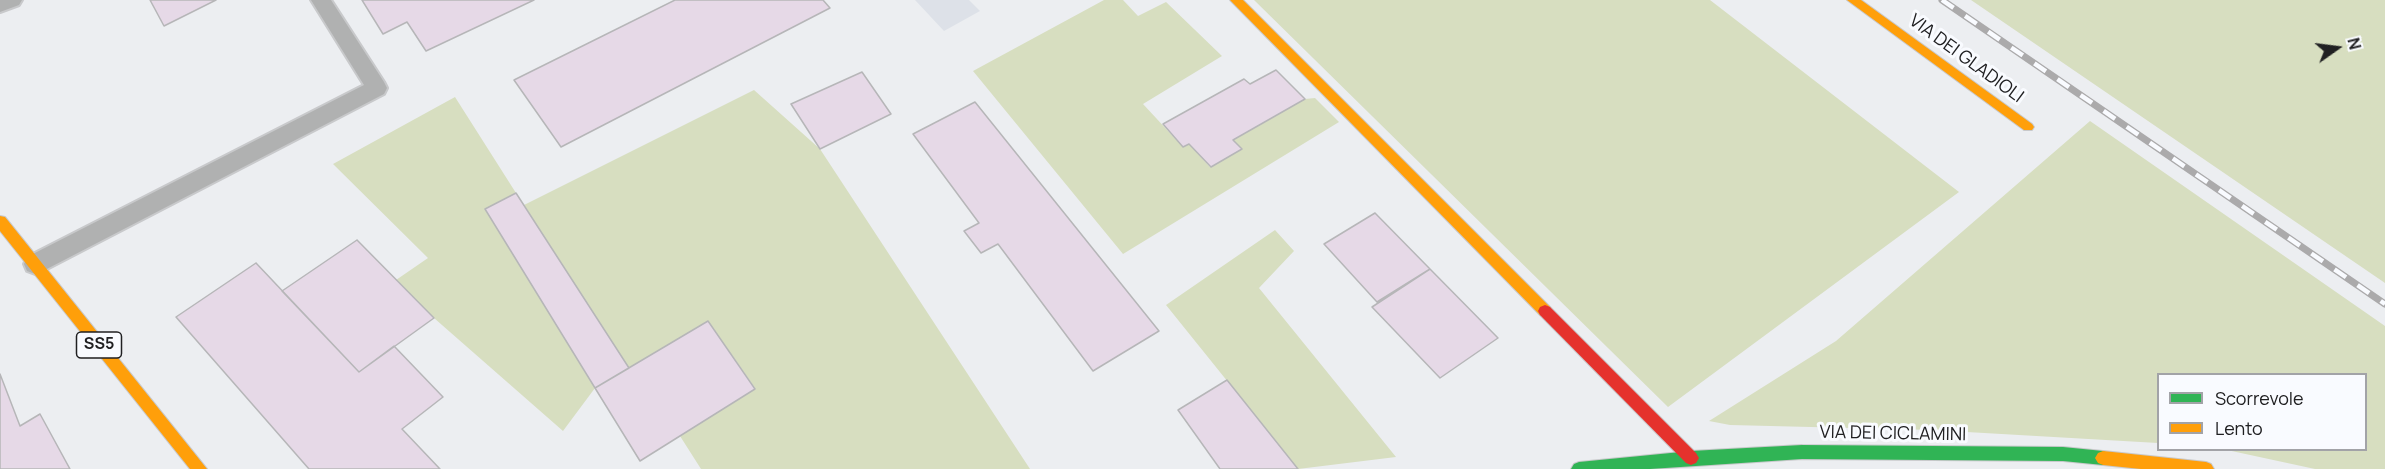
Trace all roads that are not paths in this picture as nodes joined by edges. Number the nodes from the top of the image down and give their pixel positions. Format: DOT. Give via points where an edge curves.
graph roads {
  1 [pos="12,0"];
  2 [pos="321,0"];
  3 [pos="1236,0"];
  4 [pos="1853,0"];
  5 [pos="0,5"];
  6 [pos="2028,127"];
  7 [pos="0,221"];
  8 [pos="35,264"];
  9 [pos="1691,458"];
  10 [pos="199,469"];
  11 [pos="1579,469"];
  12 [pos="2206,469"];
  1 -- 5 [label="lane"];
  2 -- 8 [label="lane" via="377,88"];
  3 -- 9 [label="street"];
  4 -- 6 [label="street, VIA DEI GLADIOLI"];
  7 -- 8 [label="street, SS5"];
  8 -- 10 [label="street, SS5"];
  9 -- 11 [label="street, VIA DEI CICLAMINI"];
  9 -- 12 [label="street, VIA DEI CICLAMINI" via="1802,452 2063,454"];
}
